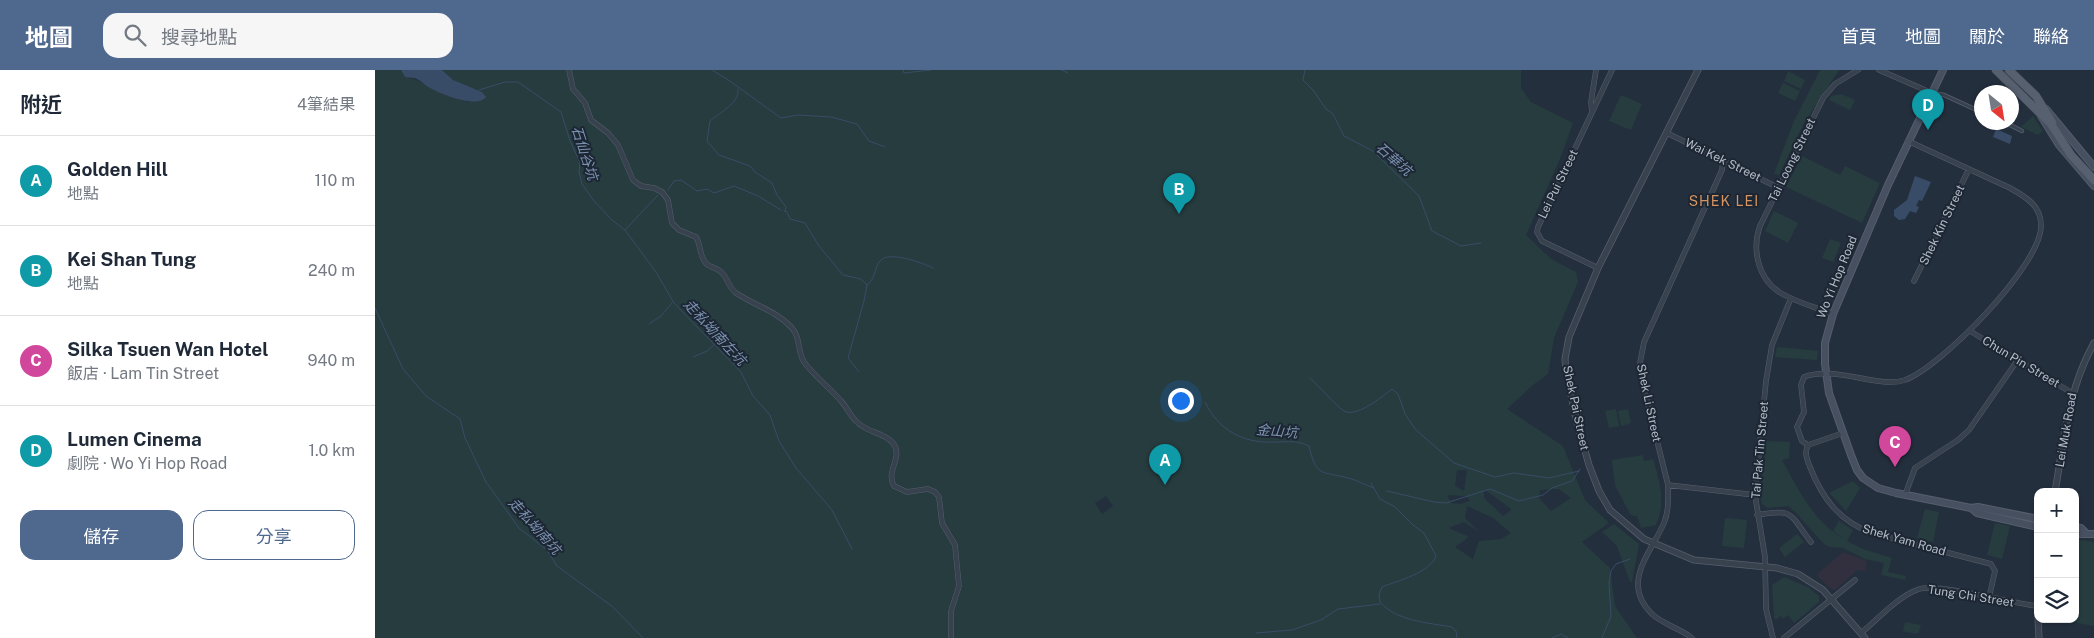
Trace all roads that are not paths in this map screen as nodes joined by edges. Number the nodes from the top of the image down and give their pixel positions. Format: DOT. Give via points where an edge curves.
graph roads {
  1 [pos="569,70"];
  2 [pos="1596,70"];
  3 [pos="1612,70"];
  4 [pos="1698,70"];
  5 [pos="1858,70"];
  6 [pos="1879,70"];
  7 [pos="1943,70"];
  8 [pos="1996,70"];
  9 [pos="2009,70"];
  10 [pos="1594,86"];
  11 [pos="1602,90"];
  12 [pos="1932,93"];
  13 [pos="1974,109"];
  14 [pos="2042,111"];
  15 [pos="1592,114"];
  16 [pos="2019,130"];
  17 [pos="2022,131"];
  18 [pos="1667,133"];
  19 [pos="2059,135"];
  20 [pos="1908,141"];
  21 [pos="1723,160"];
  22 [pos="2094,167"];
  23 [pos="1969,169"];
  24 [pos="2094,175"];
  25 [pos="2094,180"];
  26 [pos="2094,186"];
  27 [pos="1779,188"];
  28 [pos="1598,268"];
  29 [pos="1915,281"];
  30 [pos="1791,298"];
  31 [pos="1833,314"];
  32 [pos="1970,331"];
  33 [pos="2094,343"];
  34 [pos="2092,352"];
  35 [pos="2017,361"];
  36 [pos="1826,373"];
  37 [pos="2072,393"];
  38 [pos="1843,433"];
  39 [pos="1809,445"];
  40 [pos="1668,485"];
  41 [pos="2056,488"];
  42 [pos="1755,494"];
  43 [pos="1905,495"];
  44 [pos="1971,508"];
  45 [pos="1757,515"];
  46 [pos="2034,518"];
  47 [pos="2034,526"];
  48 [pos="2079,528"];
  49 [pos="2085,532"];
  50 [pos="2079,533"];
  51 [pos="2094,534"];
  52 [pos="1811,542"];
  53 [pos="1653,544"];
  54 [pos="1765,567"];
  55 [pos="1855,580"];
  56 [pos="1989,598"];
  57 [pos="1832,599"];
  58 [pos="2034,606"];
  59 [pos="2038,623"];
  60 [pos="1863,636"];
  61 [pos="951,638"];
  62 [pos="1692,638"];
  63 [pos="1773,638"];
  64 [pos="1784,638"];
  65 [pos="2039,638"];
  1 -- 61 [label="street" via="573,89 585,103 593,122 618,145 633,180 664,194 671,222 679,230 696,237 706,264 721,272 737,293 791,327 804,362 843,402 855,421 866,430 887,437 893,444 896,457 891,477 894,486 907,492 928,488 938,496 942,523 955,545 959,586 951,611"];
  2 -- 10 [label="street"];
  3 -- 11 [label="street, Lei Pui Street"];
  4 -- 18 [label="street, Shek Pai Street"];
  5 -- 27 [label="street, Tai Loong Street" via="1835,84 1823,98"];
  6 -- 12 [label="street"];
  7 -- 12 [label="main road, Wo Yi Hop Road"];
  8 -- 14 [label="main road"];
  9 -- 14 [label="main road" via="2033,92"];
  10 -- 11 [label="street"];
  10 -- 15 [label="street"];
  11 -- 15 [label="street, Lei Pui Street"];
  12 -- 13 [label="street"];
  12 -- 20 [label="main road, Wo Yi Hop Road"];
  14 -- 19 [label="main road"];
  14 -- 22 [label="main road"];
  14 -- 26 [label="main road" via="2049,130"];
  15 -- 28 [label="street, Lei Pui Street" via="1537,232 1542,241"];
  16 -- 17 [label="street"];
  18 -- 21 [label="street, Wai Kek Street"];
  18 -- 28 [label="street, Shek Pai Street"];
  19 -- 24 [label="main road"];
  19 -- 25 [label="main road"];
  20 -- 23 [label="street"];
  20 -- 31 [label="main road, Wo Yi Hop Road"];
  21 -- 27 [label="street, Wai Kek Street"];
  21 -- 40 [label="street, Shek Li Street" via="1722,170 1639,357"];
  23 -- 29 [label="street, Shek Kin Street"];
  23 -- 32 [label="street" via="2031,200 2041,226 2027,262 2013,284"];
  27 -- 30 [label="street, Tai Loong Street" via="1760,226 1755,246 1763,274 1777,291"];
  28 -- 53 [label="street, Shek Pai Street" via="1575,320 1567,350 1567,370 1576,419 1589,465 1606,504"];
  30 -- 31 [label="street, Tai Loong Street"];
  30 -- 42 [label="street, Tai Pak Tin Street" via="1772,344"];
  31 -- 36 [label="main road, Wo Yi Hop Road" via="1825,343"];
  32 -- 35 [label="street, Chun Pin Street"];
  32 -- 36 [label="street" via="1924,370 1904,380"];
  33 -- 34 [label="street, Lei Muk Road"];
  34 -- 37 [label="street, Lei Muk Road"];
  35 -- 37 [label="street, Chun Pin Street"];
  35 -- 43 [label="street" via="1969,430 1915,468"];
  36 -- 38 [label="main road, Wo Yi Hop Road"];
  36 -- 39 [label="street, Shek Yam Road" via="1807,376 1801,382 1804,412 1797,427 1803,441"];
  37 -- 41 [label="street, Lei Muk Road"];
  38 -- 39 [label="street"];
  38 -- 43 [label="main road, Wo Yi Hop Road" via="1860,475 1878,488"];
  39 -- 56 [label="street, Shek Yam Road" via="1806,455 1818,488 1843,518 1872,533 1993,565 1995,571"];
  40 -- 42 [label="street"];
  40 -- 53 [label="street, Shek Li Street" via="1668,511"];
  42 -- 45 [label="street, Tai Pak Tin Street"];
  43 -- 44 [label="main road, Wo Yi Hop Road"];
  44 -- 46 [label="main road, Wo Yi Hop Road"];
  44 -- 47 [label="main road, Wo Yi Hop Road" via="1977,513"];
  45 -- 52 [label="street" via="1785,512"];
  45 -- 54 [label="street, Tai Pak Tin Street"];
  48 -- 49 [label="main road"];
  49 -- 50 [label="main road"];
  49 -- 51 [label="main road"];
  53 -- 54 [label="street, Shek Pai Street" via="1694,560"];
  53 -- 62 [label="street, Shek Li Street" via="1639,572 1638,583 1643,599 1655,616"];
  54 -- 57 [label="street" via="1799,574"];
  54 -- 63 [label="street, Tai Pak Tin Street" via="1766,609"];
  55 -- 57 [label="street"];
  56 -- 58 [label="street, Tung Chi Street"];
  56 -- 60 [label="street, Tung Chi Street" via="1932,588 1919,589 1905,596"];
  57 -- 60 [label="street"];
  57 -- 64 [label="street"];
  59 -- 65 [label="street"];
}
